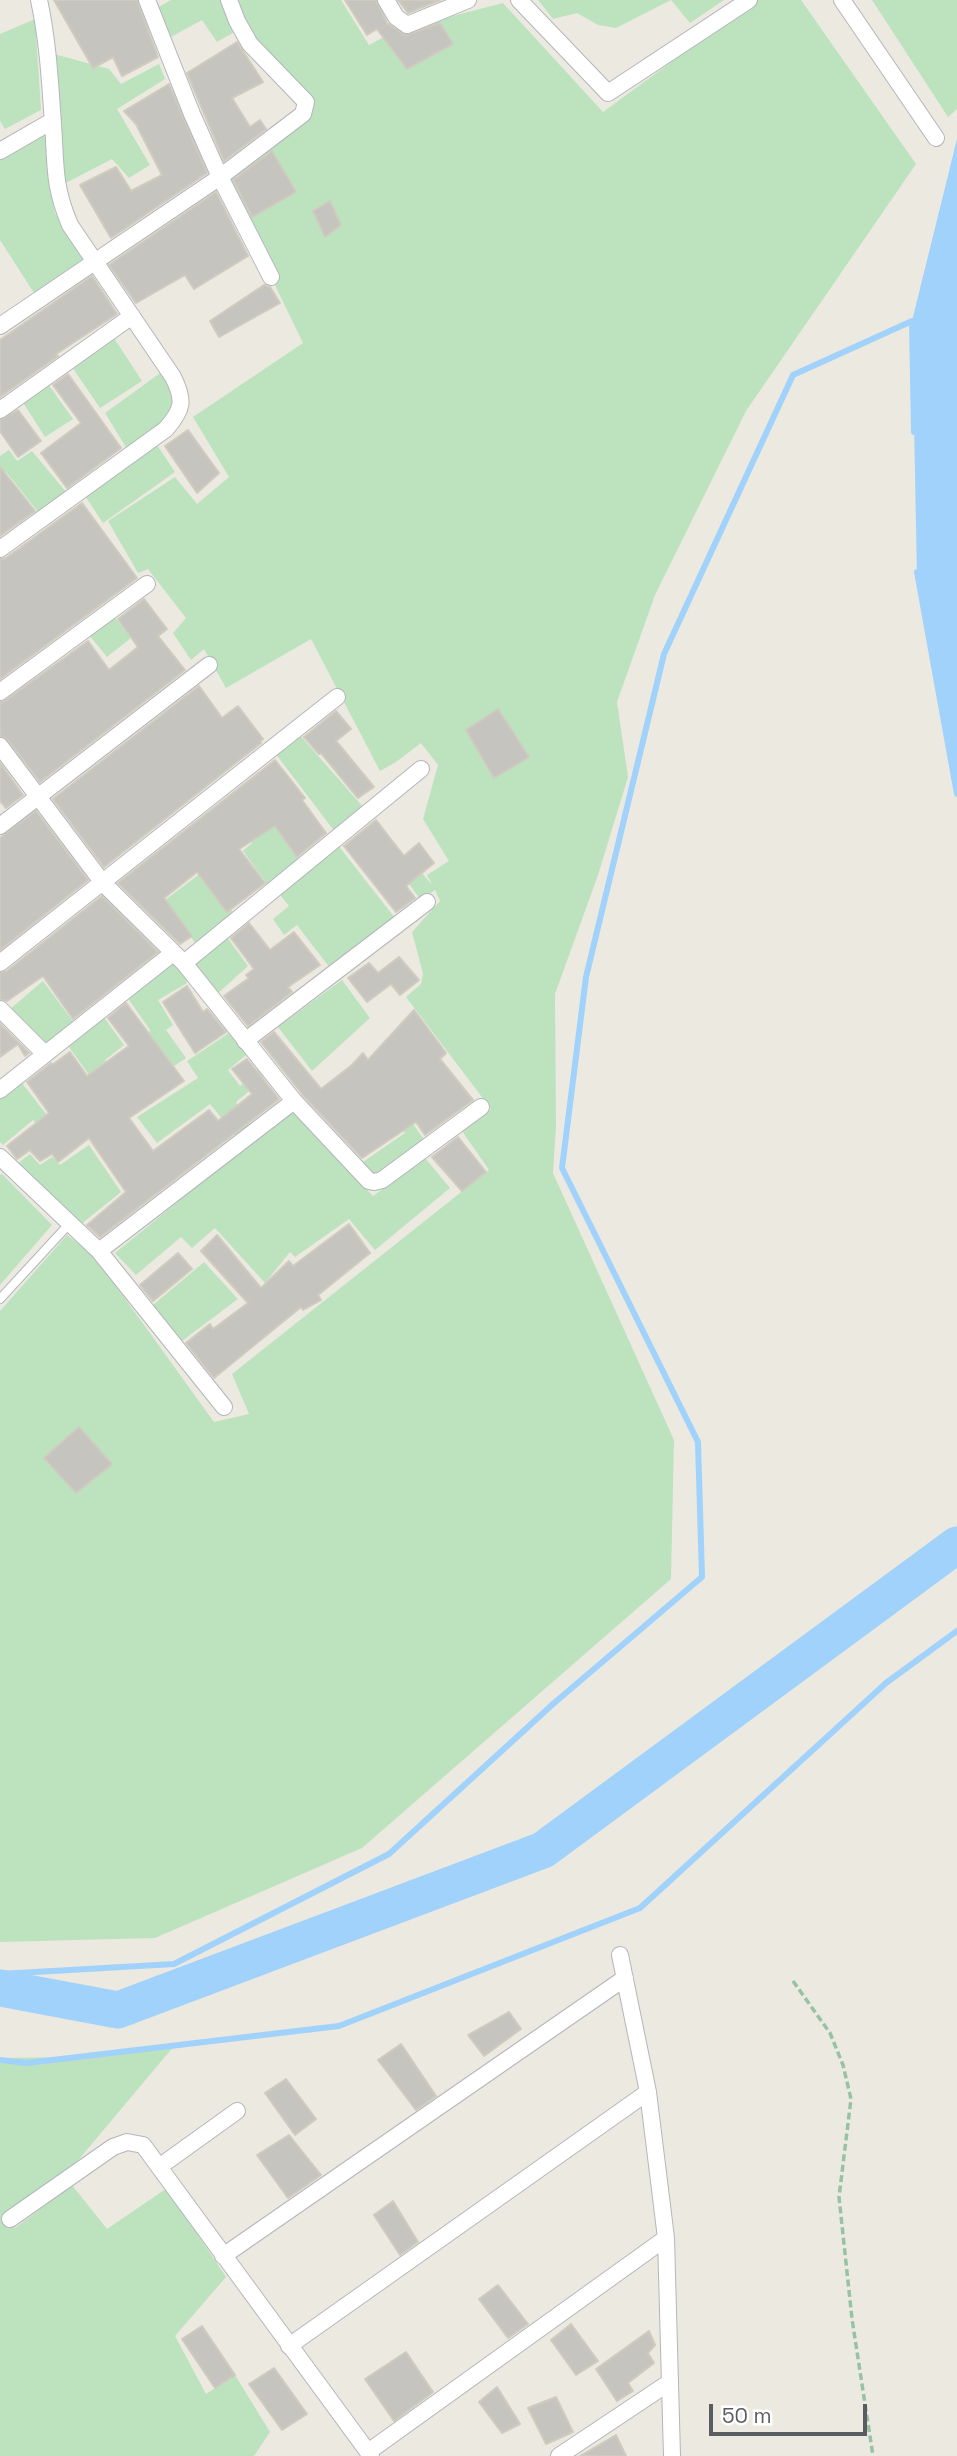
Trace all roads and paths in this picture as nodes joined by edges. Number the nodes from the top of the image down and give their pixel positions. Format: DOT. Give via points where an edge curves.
graph roads {
  1 [pos="39,0"];
  2 [pos="147,0"];
  3 [pos="229,0"];
  4 [pos="386,0"];
  5 [pos="468,0"];
  6 [pos="519,0"];
  7 [pos="749,0"];
  8 [pos="842,0"];
  9 [pos="52,121"];
  10 [pos="936,138"];
  11 [pos="0,151"];
  12 [pos="220,177"];
  13 [pos="94,261"];
  14 [pos="271,277"];
  15 [pos="132,316"];
  16 [pos="0,326"];
  17 [pos="0,410"];
  18 [pos="0,549"];
  19 [pos="147,584"];
  20 [pos="209,665"];
  21 [pos="0,692"];
  22 [pos="337,697"];
  23 [pos="0,746"];
  24 [pos="421,769"];
  25 [pos="38,796"];
  26 [pos="0,826"];
  27 [pos="103,883"];
  28 [pos="427,902"];
  29 [pos="179,958"];
  30 [pos="0,964"];
  31 [pos="0,1009"];
  32 [pos="245,1041"];
  33 [pos="45,1054"];
  34 [pos="0,1090"];
  35 [pos="294,1101"];
  36 [pos="481,1107"];
  37 [pos="0,1157"];
  38 [pos="70,1223"];
  39 [pos="99,1251"];
  40 [pos="0,1299"];
  41 [pos="225,1407"];
  42 [pos="620,1955"];
  43 [pos="625,1978"];
  44 [pos="793,1981"];
  45 [pos="648,2092"];
  46 [pos="237,2111"];
  47 [pos="159,2167"];
  48 [pos="10,2219"];
  49 [pos="666,2238"];
  50 [pos="223,2256"];
  51 [pos="289,2346"];
  52 [pos="670,2382"];
  53 [pos="370,2454"];
  54 [pos="559,2456"];
  55 [pos="672,2456"];
  56 [pos="873,2456"];
  1 -- 9 [label="street" via="49,56"];
  2 -- 12 [label="street"];
  3 -- 12 [label="street" via="250,44 301,95 306,108"];
  4 -- 5 [label="street" via="396,18 407,25"];
  6 -- 7 [label="street" via="608,93"];
  8 -- 10 [label="street"];
  9 -- 11 [label="street"];
  9 -- 13 [label="street" via="60,201"];
  12 -- 13 [label="street"];
  12 -- 14 [label="street"];
  13 -- 15 [label="street"];
  13 -- 16 [label="street"];
  15 -- 17 [label="street"];
  15 -- 18 [label="street" via="182,397 175,419"];
  19 -- 21 [label="street"];
  20 -- 25 [label="street"];
  22 -- 27 [label="street"];
  23 -- 25 [label="street"];
  24 -- 29 [label="street"];
  25 -- 26 [label="street"];
  25 -- 27 [label="street"];
  27 -- 29 [label="street"];
  27 -- 30 [label="street"];
  28 -- 32 [label="street"];
  29 -- 32 [label="street"];
  29 -- 33 [label="street"];
  31 -- 33 [label="street"];
  32 -- 35 [label="street"];
  33 -- 34 [label="street"];
  35 -- 36 [label="street" via="363,1176 374,1182"];
  35 -- 39 [label="street"];
  37 -- 38 [label="street"];
  38 -- 39 [label="street"];
  38 -- 40 [label="lane"];
  39 -- 41 [label="street"];
  42 -- 43 [label="street"];
  43 -- 45 [label="street"];
  43 -- 50 [label="street"];
  44 -- 56 [label="path" via="830,2032 851,2099 839,2197"];
  45 -- 49 [label="street"];
  45 -- 51 [label="street"];
  46 -- 47 [label="street"];
  47 -- 48 [label="street" via="142,2145 127,2142 113,2147"];
  47 -- 50 [label="street"];
  49 -- 52 [label="street"];
  49 -- 53 [label="street"];
  50 -- 51 [label="street"];
  51 -- 53 [label="street"];
  52 -- 54 [label="street"];
  52 -- 55 [label="street"];
}
